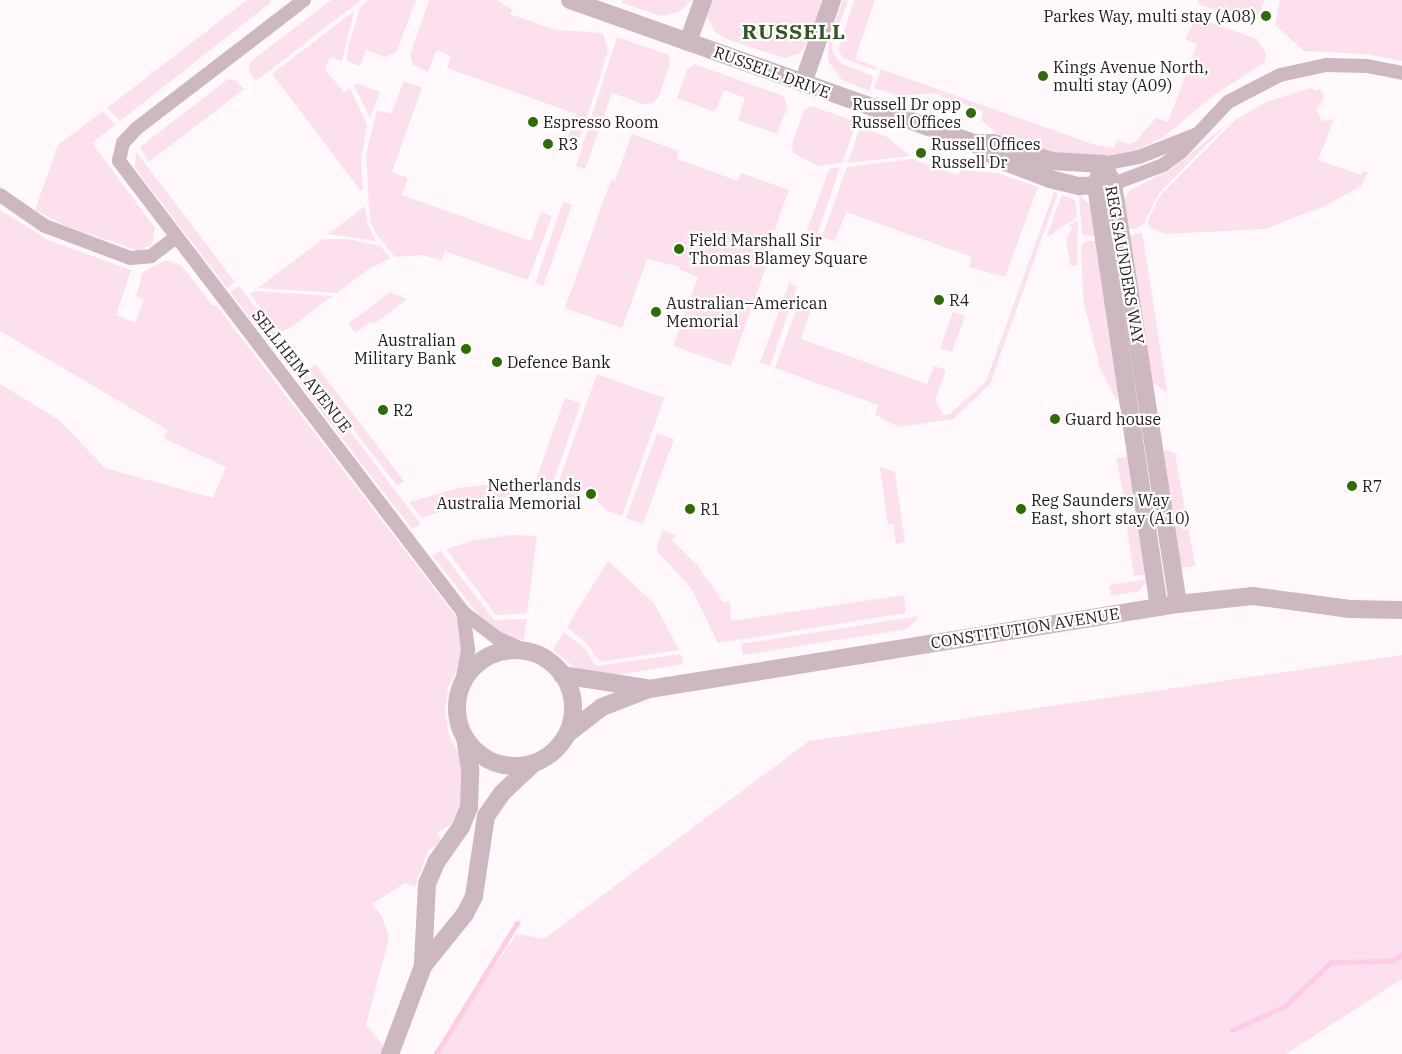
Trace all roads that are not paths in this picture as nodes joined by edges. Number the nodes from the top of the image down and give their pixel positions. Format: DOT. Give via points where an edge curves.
graph roads {
  1 [pos="304,0"];
  2 [pos="570,0"];
  3 [pos="703,0"];
  4 [pos="832,0"];
  5 [pos="688,42"];
  6 [pos="1402,73"];
  7 [pos="803,83"];
  8 [pos="1195,135"];
  9 [pos="974,143"];
  10 [pos="1103,164"];
  11 [pos="1104,185"];
  12 [pos="0,194"];
  13 [pos="176,238"];
  14 [pos="1148,404"];
  15 [pos="1130,407"];
  16 [pos="1155,514"];
  17 [pos="1178,604"];
  18 [pos="1159,607"];
  19 [pos="1402,610"];
  20 [pos="463,612"];
  21 [pos="526,651"];
  22 [pos="562,675"];
  23 [pos="461,687"];
  24 [pos="649,689"];
  25 [pos="567,734"];
  26 [pos="464,735"];
  27 [pos="538,761"];
  28 [pos="423,966"];
  29 [pos="390,1054"];
  1 -- 13 [label="street, SELLHEIM AVENUE" via="136,129 119,150 122,165"];
  2 -- 5 [label="street, RUSSELL DRIVE"];
  3 -- 5 [label="street"];
  4 -- 7 [label="street"];
  5 -- 7 [label="street, RUSSELL DRIVE"];
  6 -- 8 [label="street, RUSSELL DRIVE" via="1355,65 1304,68 1237,95"];
  7 -- 9 [label="street, RUSSELL DRIVE"];
  8 -- 10 [label="street, RUSSELL DRIVE" via="1139,157"];
  8 -- 11 [label="street, RUSSELL DRIVE" via="1181,152 1163,165"];
  9 -- 10 [label="street, RUSSELL DRIVE" via="994,143 1052,161"];
  9 -- 11 [label="street, RUSSELL DRIVE" via="995,158 1050,179"];
  10 -- 11 [label="street, REG SAUNDERS WAY"];
  11 -- 14 [label="street, REG SAUNDERS WAY"];
  11 -- 15 [label="street, REG SAUNDERS WAY"];
  12 -- 13 [label="street" via="45,226 130,258 148,257"];
  13 -- 20 [label="street, SELLHEIM AVENUE"];
  14 -- 15 [label="street"];
  14 -- 16 [label="street, REG SAUNDERS WAY"];
  15 -- 16 [label="street, REG SAUNDERS WAY"];
  16 -- 17 [label="street, REG SAUNDERS WAY"];
  16 -- 18 [label="street, REG SAUNDERS WAY"];
  17 -- 18 [label="street, CONSTITUTION AVENUE"];
  17 -- 19 [label="street, CONSTITUTION AVENUE" via="1253,596 1350,609"];
  18 -- 24 [label="street, CONSTITUTION AVENUE"];
  20 -- 21 [label="street, SELLHEIM AVENUE" via="497,638"];
  20 -- 23 [label="street" via="468,650"];
  21 -- 22 [label="street" via="543,657"];
  21 -- 23 [label="street" via="500,652 484,660 470,672"];
  22 -- 24 [label="street, CONSTITUTION AVENUE"];
  22 -- 25 [label="street" via="570,690 573,708"];
  23 -- 26 [label="street" via="457,713"];
  24 -- 25 [label="street, CONSTITUTION AVENUE" via="602,707"];
  25 -- 27 [label="street" via="557,748"];
  26 -- 27 [label="street" via="476,752 500,764 517,766"];
  26 -- 28 [label="street" via="470,760 470,802 461,827 437,861 427,884"];
  27 -- 28 [label="street" via="514,780 486,816 474,896 464,914"];
  28 -- 29 [label="street"];
}
